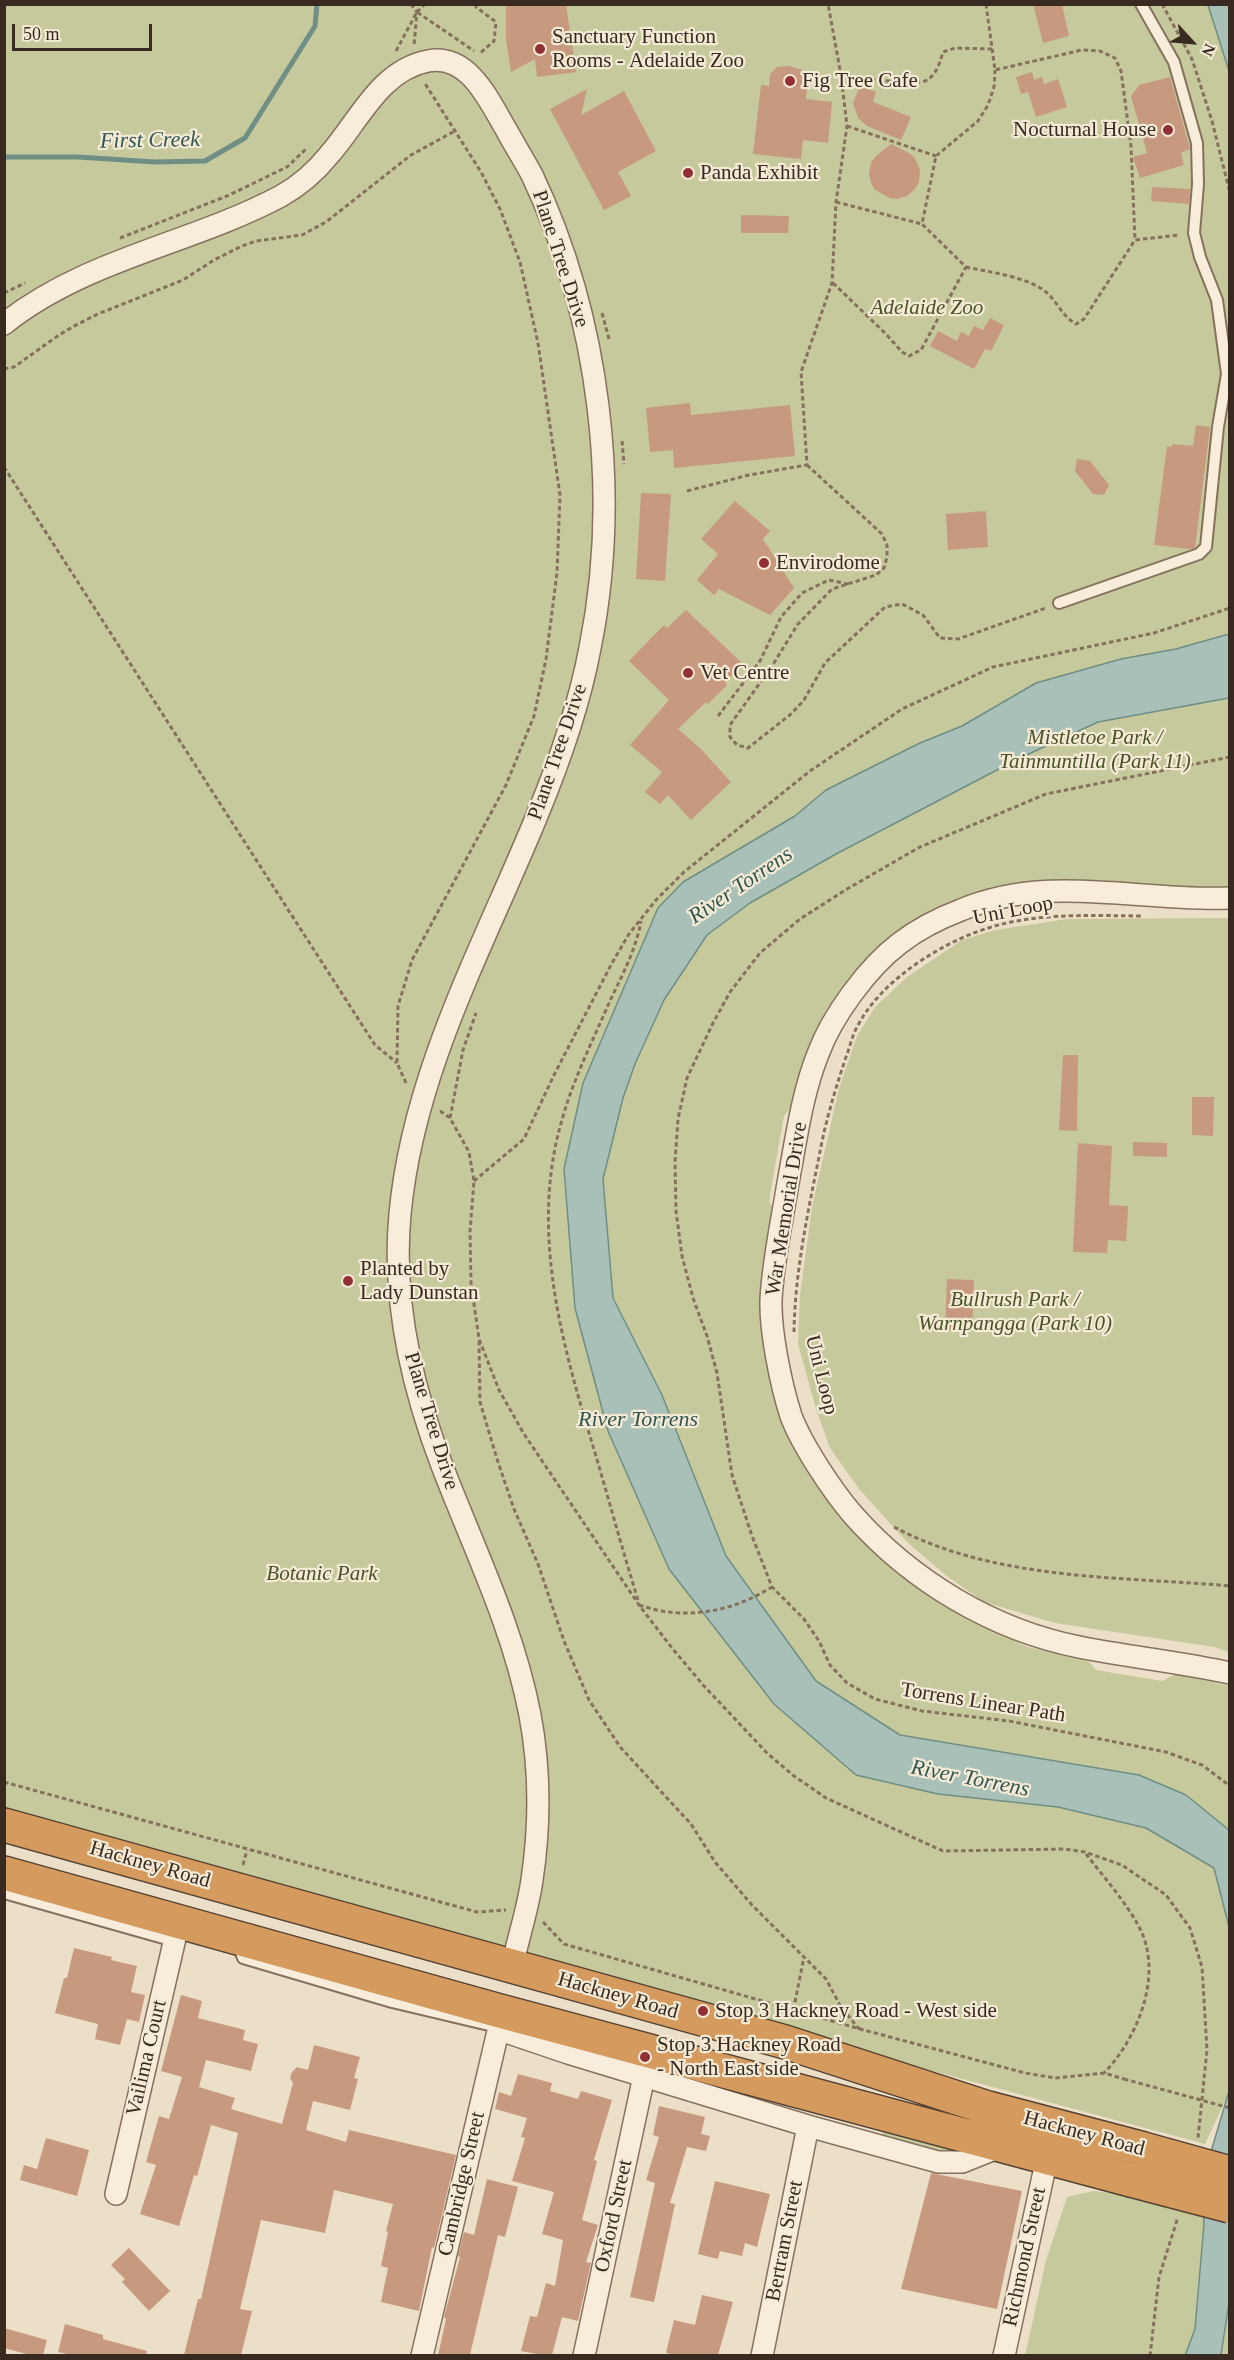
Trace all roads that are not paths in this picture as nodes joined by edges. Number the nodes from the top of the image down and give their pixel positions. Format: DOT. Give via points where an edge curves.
graph roads {
  1 [pos="1141,4"];
  2 [pos="4,324"];
  3 [pos="1059,603"];
  4 [pos="1230,898"];
  5 [pos="1230,1673"];
  6 [pos="4,1825"];
  7 [pos="124,1858"];
  8 [pos="4,1873"];
  9 [pos="4,1893"];
  10 [pos="176,1931"];
  11 [pos="512,1967"];
  12 [pos="500,2019"];
  13 [pos="743,2031"];
  14 [pos="730,2074"];
  15 [pos="644,2076"];
  16 [pos="988,2108"];
  17 [pos="808,2126"];
  18 [pos="1002,2146"];
  19 [pos="1047,2158"];
  20 [pos="1230,2173"];
  21 [pos="116,2194"];
  22 [pos="1230,2206"];
  23 [pos="422,2355"];
  24 [pos="584,2355"];
  25 [pos="762,2355"];
  26 [pos="1004,2355"];
  1 -- 3 [label="lane" via="1174,62 1197,143 1194,233 1217,300 1227,374 1206,547 1198,554"];
  2 -- 11 [label="street, Plane Tree Drive" via="47,294 95,271 284,194 327,159 398,72 443,59 465,69 491,104 532,175 561,248 592,366 603,474 598,605 567,738 536,819 468,971 421,1101 400,1214 398,1284 410,1367 438,1456 511,1637 531,1718 537,1825 532,1882"];
  4 -- 5 [label="street, War Memorial Drive" via="1033,891 964,909 900,942 857,989 833,1022 818,1053 792,1161 771,1300 774,1343 792,1417 824,1477 854,1516 893,1553 928,1581 1002,1623 1076,1647"];
  6 -- 7 [label="highway, Hackney Road"];
  7 -- 10 [label="highway"];
  7 -- 11 [label="highway, Hackney Road"];
  8 -- 10 [label="highway, Hackney Road"];
  9 -- 10 [label="lane"];
  10 -- 12 [label="highway, Hackney Road" via="234,1937"];
  10 -- 21 [label="street, Vailima Court"];
  11 -- 13 [label="highway, Hackney Road"];
  12 -- 14 [label="highway, Hackney Road"];
  12 -- 15 [label="street, Hackney Road" via="509,2033"];
  12 -- 23 [label="street, Cambridge Street"];
  13 -- 14 [label="highway"];
  13 -- 16 [label="highway, Hackney Road"];
  14 -- 18 [label="highway, Hackney Road"];
  15 -- 17 [label="street, Hackney Road"];
  15 -- 24 [label="street, Oxford Street"];
  16 -- 19 [label="highway"];
  16 -- 20 [label="highway, Hackney Road, bridge"];
  17 -- 18 [label="street, Hackney Road" via="938,2162 962,2162"];
  17 -- 25 [label="street, Bertram Street"];
  18 -- 19 [label="highway, Hackney Road"];
  19 -- 22 [label="highway, Hackney Road, bridge"];
  19 -- 26 [label="street, Richmond Street"];
}
